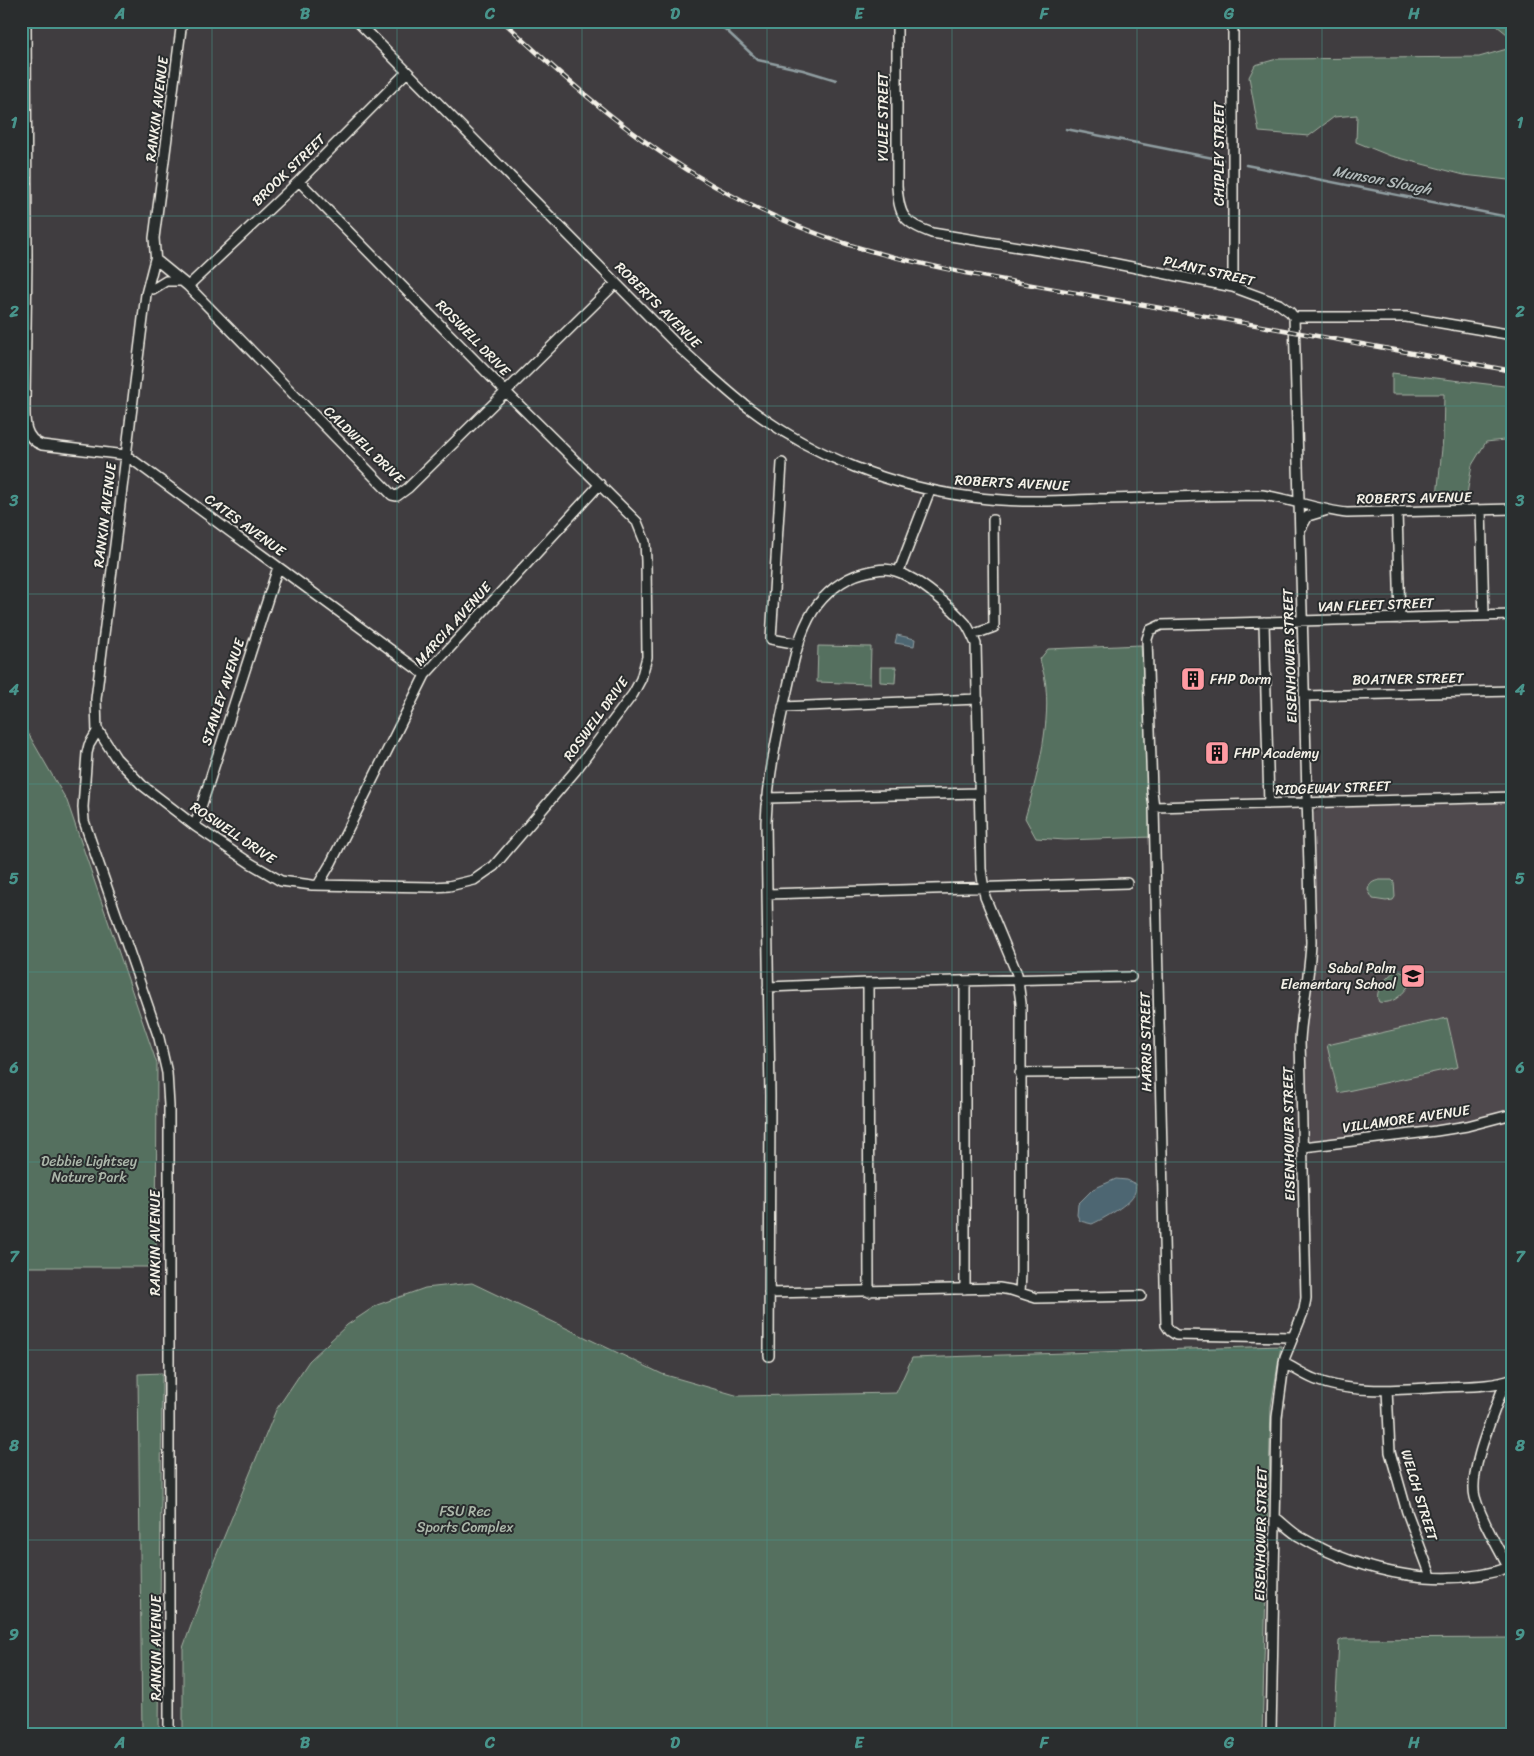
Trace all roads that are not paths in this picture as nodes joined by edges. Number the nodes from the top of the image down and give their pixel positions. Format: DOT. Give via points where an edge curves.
graph roads {
  1 [pos="26,21"];
  2 [pos="182,21"];
  3 [pos="357,21"];
  4 [pos="897,21"];
  5 [pos="1233,21"];
  6 [pos="408,72"];
  7 [pos="299,181"];
  8 [pos="901,212"];
  9 [pos="155,259"];
  10 [pos="180,281"];
  11 [pos="616,283"];
  12 [pos="188,286"];
  13 [pos="1233,287"];
  14 [pos="153,289"];
  15 [pos="146,303"];
  16 [pos="1294,317"];
  17 [pos="1513,335"];
  18 [pos="506,392"];
  19 [pos="126,455"];
  20 [pos="782,463"];
  21 [pos="600,484"];
  22 [pos="930,490"];
  23 [pos="1299,502"];
  24 [pos="1513,509"];
  25 [pos="1328,510"];
  26 [pos="1481,510"];
  27 [pos="1397,512"];
  28 [pos="993,520"];
  29 [pos="1300,530"];
  30 [pos="278,567"];
  31 [pos="899,571"];
  32 [pos="1513,615"];
  33 [pos="1484,616"];
  34 [pos="1400,619"];
  35 [pos="1302,621"];
  36 [pos="1264,622"];
  37 [pos="1150,630"];
  38 [pos="972,635"];
  39 [pos="799,644"];
  40 [pos="424,675"];
  41 [pos="1513,690"];
  42 [pos="1304,696"];
  43 [pos="978,699"];
  44 [pos="783,707"];
  45 [pos="98,730"];
  46 [pos="979,793"];
  47 [pos="1513,797"];
  48 [pos="767,798"];
  49 [pos="1308,802"];
  50 [pos="1269,804"];
  51 [pos="1154,807"];
  52 [pos="195,826"];
  53 [pos="1127,883"];
  54 [pos="318,885"];
  55 [pos="983,887"];
  56 [pos="767,894"];
  57 [pos="1132,977"];
  58 [pos="1018,980"];
  59 [pos="965,981"];
  60 [pos="868,983"];
  61 [pos="768,987"];
  62 [pos="1134,1072"];
  63 [pos="1020,1073"];
  64 [pos="1513,1114"];
  65 [pos="1303,1147"];
  66 [pos="965,1290"];
  67 [pos="869,1292"];
  68 [pos="770,1293"];
  69 [pos="1020,1293"];
  70 [pos="1141,1296"];
  71 [pos="1292,1337"];
  72 [pos="769,1356"];
  73 [pos="1284,1362"];
  74 [pos="1509,1380"];
  75 [pos="1387,1390"];
  76 [pos="1275,1517"];
  77 [pos="1511,1566"];
  78 [pos="1431,1576"];
  79 [pos="169,1735"];
  80 [pos="1271,1735"];
  1 -- 19 [label="street" via="26,430 31,440 42,446"];
  2 -- 9 [label="street, RANKIN AVENUE" via="154,238"];
  3 -- 6 [label="street, ROBERTS AVENUE"];
  4 -- 8 [label="street, YULEE STREET" via="897,186"];
  5 -- 13 [label="street, CHIPLEY STREET"];
  6 -- 7 [label="street, BROOK STREET"];
  6 -- 11 [label="street, ROBERTS AVENUE"];
  7 -- 12 [label="street, BROOK STREET"];
  7 -- 18 [label="street, ROSWELL DRIVE"];
  8 -- 13 [label="street, PLANT STREET" via="914,226 932,233 1081,257"];
  9 -- 10 [label="street, CALDWELL DRIVE"];
  9 -- 14 [label="street, RANKIN AVENUE"];
  9 -- 15 [label="street, RANKIN AVENUE"];
  10 -- 12 [label="street, CALDWELL DRIVE"];
  10 -- 14 [label="street" via="166,281"];
  11 -- 18 [label="street, CALDWELL DRIVE"];
  11 -- 22 [label="street, ROBERTS AVENUE" via="681,349 750,409 833,458 874,475"];
  12 -- 18 [label="street, CALDWELL DRIVE" via="392,495 397,496 408,488"];
  13 -- 16 [label="street, PLANT STREET" via="1279,304"];
  14 -- 15 [label="street, RANKIN AVENUE"];
  15 -- 19 [label="street, RANKIN AVENUE"];
  16 -- 17 [label="street" via="1406,317"];
  16 -- 23 [label="street, EISENHOWER STREET"];
  18 -- 21 [label="street, ROSWELL DRIVE"];
  19 -- 30 [label="street, CATES AVENUE"];
  19 -- 45 [label="street, RANKIN AVENUE" via="96,699"];
  20 -- 39 [label="street" via="770,639"];
  21 -- 40 [label="street, MARCIA AVENUE"];
  21 -- 54 [label="street, ROSWELL DRIVE" via="637,522 645,542 647,657 633,694 576,770 486,873 463,884 449,886"];
  22 -- 23 [label="street, ROBERTS AVENUE" via="973,498 1009,500 1262,495"];
  22 -- 31 [label="street"];
  23 -- 25 [label="street, ROBERTS AVENUE"];
  23 -- 29 [label="street, EISENHOWER STREET"];
  24 -- 26 [label="street, ROBERTS AVENUE"];
  25 -- 27 [label="street, ROBERTS AVENUE"];
  25 -- 29 [label="street" via="1308,516"];
  26 -- 27 [label="street, ROBERTS AVENUE"];
  26 -- 33 [label="street"];
  27 -- 34 [label="street"];
  28 -- 38 [label="street" via="994,627"];
  29 -- 35 [label="street, EISENHOWER STREET"];
  30 -- 40 [label="street, CATES AVENUE"];
  30 -- 52 [label="street, STANLEY AVENUE"];
  31 -- 38 [label="street" via="946,605 966,624"];
  31 -- 39 [label="street" via="881,568 860,574 835,588 812,612"];
  32 -- 33 [label="street, VAN FLEET STREET"];
  33 -- 34 [label="street, VAN FLEET STREET"];
  34 -- 35 [label="street, VAN FLEET STREET"];
  35 -- 36 [label="street, VAN FLEET STREET"];
  35 -- 42 [label="street, EISENHOWER STREET"];
  36 -- 37 [label="street, VAN FLEET STREET" via="1161,625"];
  36 -- 50 [label="street"];
  37 -- 51 [label="street, HARRIS STREET" via="1147,639"];
  38 -- 43 [label="street" via="978,659"];
  39 -- 44 [label="street"];
  40 -- 54 [label="street, MARCIA AVENUE" via="332,863"];
  41 -- 42 [label="street, BOATNER STREET"];
  42 -- 49 [label="street, EISENHOWER STREET"];
  43 -- 44 [label="street"];
  43 -- 46 [label="street"];
  44 -- 48 [label="street"];
  45 -- 52 [label="street, ROSWELL DRIVE" via="127,771"];
  45 -- 79 [label="street, RANKIN AVENUE" via="87,764 82,807 84,821 159,1038 167,1073"];
  46 -- 48 [label="street"];
  46 -- 55 [label="street"];
  47 -- 49 [label="street, RIDGEWAY STREET"];
  48 -- 56 [label="street"];
  49 -- 50 [label="street, RIDGEWAY STREET"];
  49 -- 65 [label="street, EISENHOWER STREET" via="1311,942 1300,1040"];
  50 -- 51 [label="street, RIDGEWAY STREET"];
  51 -- 71 [label="street, HARRIS STREET" via="1166,1324 1176,1334"];
  52 -- 54 [label="street, ROSWELL DRIVE" via="281,881"];
  53 -- 55 [label="street"];
  55 -- 56 [label="street"];
  55 -- 58 [label="street"];
  56 -- 61 [label="street"];
  57 -- 58 [label="street"];
  58 -- 59 [label="street"];
  58 -- 63 [label="street" via="1021,1003"];
  59 -- 60 [label="street"];
  59 -- 66 [label="street"];
  60 -- 61 [label="street"];
  60 -- 67 [label="street"];
  61 -- 68 [label="street"];
  62 -- 63 [label="street"];
  63 -- 69 [label="street"];
  64 -- 65 [label="street, VILLAMORE AVENUE" via="1436,1131"];
  65 -- 71 [label="street, EISENHOWER STREET" via="1306,1298"];
  66 -- 67 [label="street"];
  66 -- 69 [label="street" via="999,1288"];
  67 -- 68 [label="street"];
  68 -- 72 [label="street"];
  69 -- 70 [label="street" via="1036,1298"];
  71 -- 73 [label="street, EISENHOWER STREET"];
  73 -- 75 [label="street" via="1315,1380"];
  73 -- 76 [label="street, EISENHOWER STREET" via="1276,1443"];
  74 -- 75 [label="street" via="1469,1386"];
  74 -- 77 [label="street" via="1477,1463 1474,1479 1475,1496 1482,1517"];
  75 -- 78 [label="street, WELCH STREET" via="1390,1452 1407,1512"];
  76 -- 78 [label="street" via="1300,1537 1335,1554 1384,1571"];
  76 -- 80 [label="street, EISENHOWER STREET"];
  77 -- 78 [label="street" via="1486,1573"];
}
